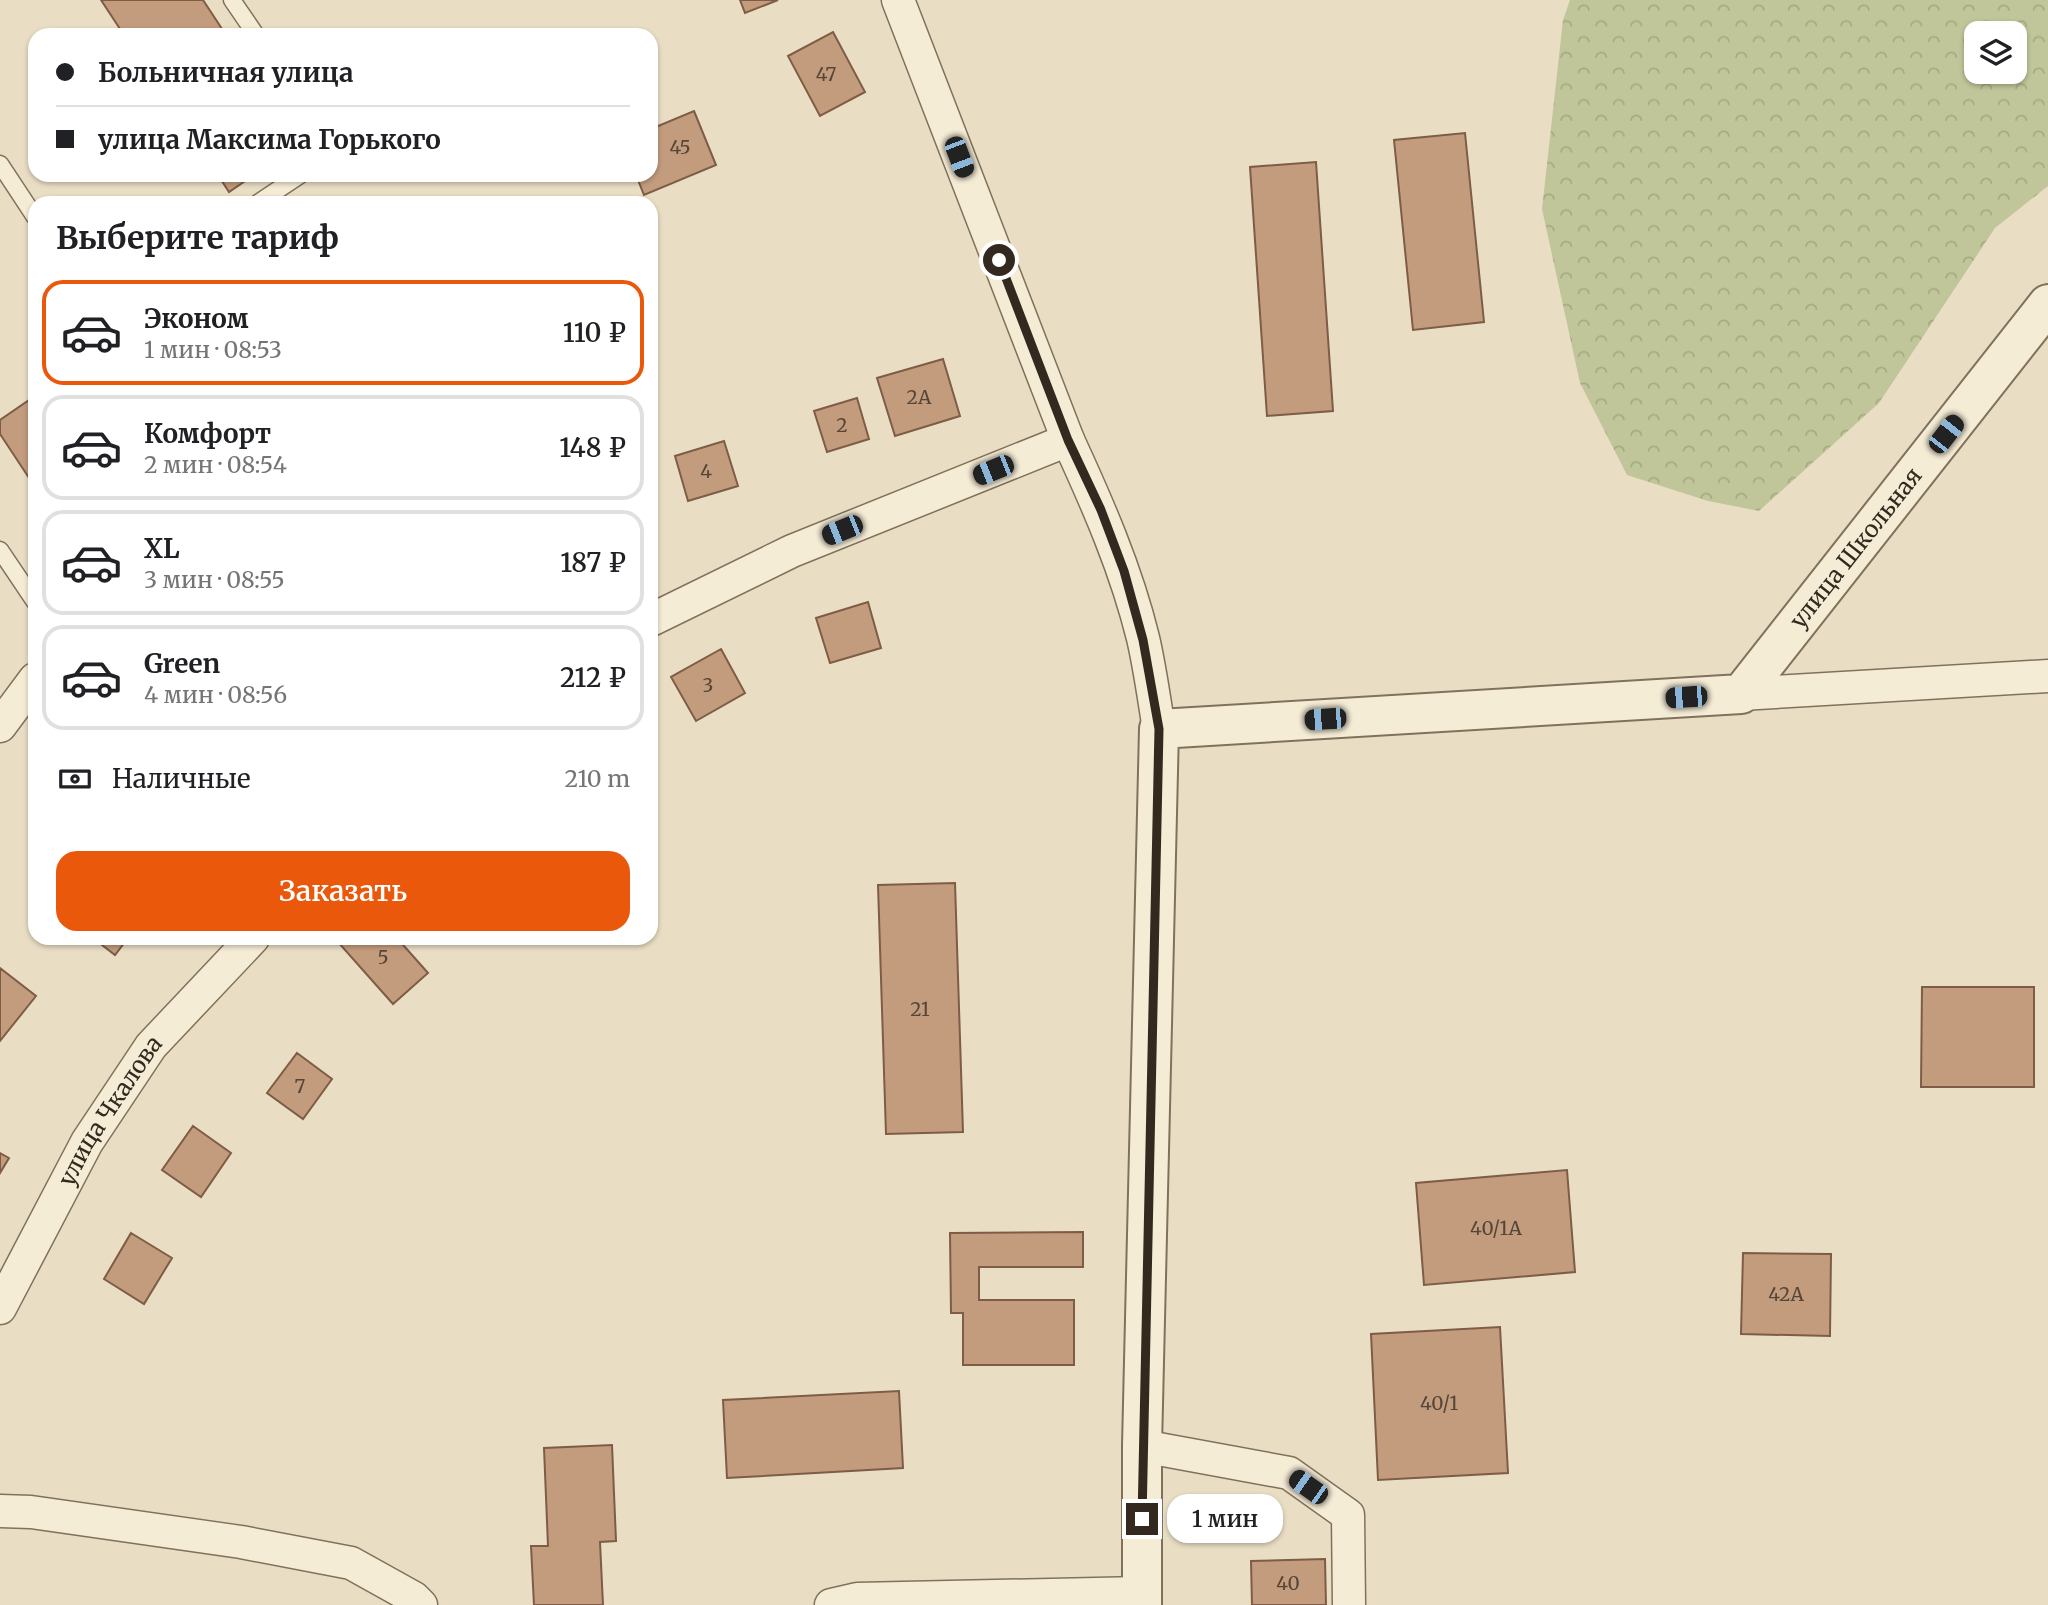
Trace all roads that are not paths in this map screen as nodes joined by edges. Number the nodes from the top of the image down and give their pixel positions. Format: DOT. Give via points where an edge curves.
graph roads {
  1 [pos="232,0"];
  2 [pos="898,0"];
  3 [pos="251,28"];
  4 [pos="0,164"];
  5 [pos="293,182"];
  6 [pos="279,196"];
  7 [pos="28,206"];
  8 [pos="2048,304"];
  9 [pos="1068,440"];
  10 [pos="0,550"];
  11 [pos="28,592"];
  12 [pos="658,617"];
  13 [pos="2048,676"];
  14 [pos="28,688"];
  15 [pos="1741,694"];
  16 [pos="0,726"];
  17 [pos="1159,729"];
  18 [pos="246,945"];
  19 [pos="0,1308"];
  20 [pos="1142,1446"];
  21 [pos="0,1511"];
  22 [pos="1142,1599"];
  23 [pos="421,1605"];
  24 [pos="831,1605"];
  25 [pos="1349,1605"];
  1 -- 3 [label="lane"];
  2 -- 9 [label="street"];
  4 -- 7 [label="lane"];
  5 -- 6 [label="lane"];
  8 -- 15 [label="street, улица Школьная"];
  9 -- 12 [label="street" via="792,551"];
  9 -- 17 [label="street" via="1124,571 1143,640"];
  10 -- 11 [label="lane"];
  13 -- 15 [label="street"];
  14 -- 16 [label="street"];
  15 -- 17 [label="street"];
  17 -- 20 [label="street"];
  18 -- 19 [label="street, улица Чкалова" via="150,1046 87,1142"];
  20 -- 22 [label="street"];
  20 -- 25 [label="street" via="1289,1473 1348,1515"];
  21 -- 23 [label="street" via="241,1542 351,1563"];
  22 -- 24 [label="street" via="857,1599"];
}
